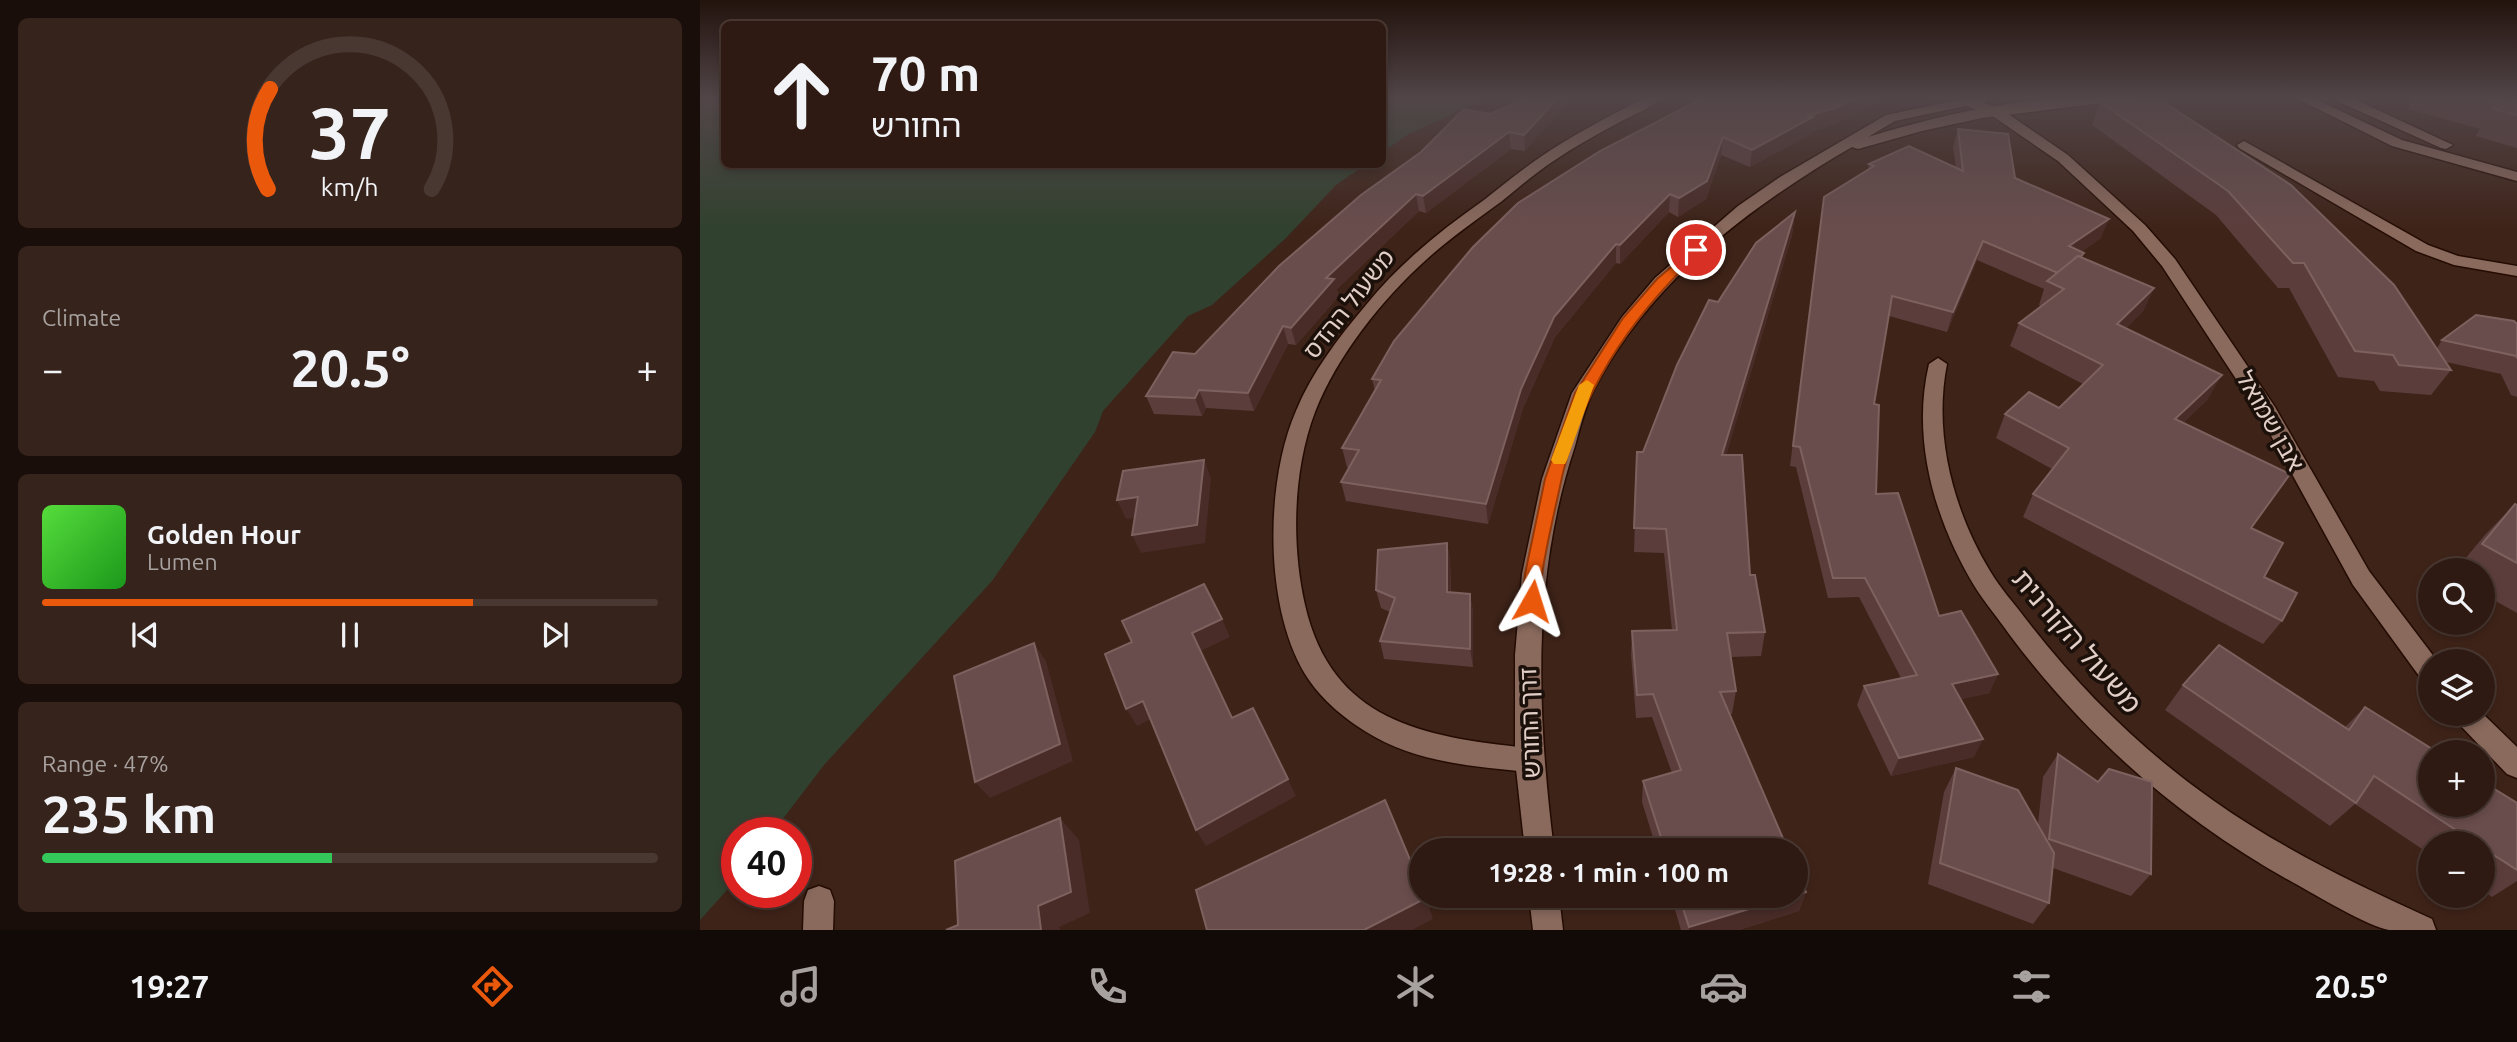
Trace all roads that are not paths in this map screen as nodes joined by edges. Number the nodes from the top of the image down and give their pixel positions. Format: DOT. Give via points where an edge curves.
graph roads {
  1 [pos="1577,141"];
  2 [pos="1849,141"];
  3 [pos="1871,141"];
  4 [pos="2020,141"];
  5 [pos="2042,141"];
  6 [pos="2393,141"];
  7 [pos="2439,141"];
  8 [pos="2244,145"];
  9 [pos="1826,156"];
  10 [pos="2517,171"];
  11 [pos="2517,177"];
  12 [pos="2092,183"];
  13 [pos="2517,271"];
  14 [pos="1938,364"];
  15 [pos="2418,655"];
  16 [pos="2478,726"];
  17 [pos="1529,760"];
  18 [pos="2517,765"];
  19 [pos="1538,838"];
  20 [pos="1545,908"];
  21 [pos="1548,930"];
  22 [pos="2421,930"];
  1 -- 17 [label="street, משעול ההדס" via="1447,234 1401,275 1352,335 1305,412 1292,463 1285,537 1293,613 1307,655 1340,697 1386,729 1440,750"];
  2 -- 9 [label="street"];
  3 -- 9 [label="street"];
  4 -- 12 [label="street, אבן שמואל"];
  5 -- 12 [label="street, אבן שמואל"];
  6 -- 11 [label="street"];
  7 -- 10 [label="street"];
  8 -- 13 [label="street" via="2422,248 2454,260"];
  9 -- 17 [label="street, דרך החורש" via="1744,209 1661,282 1628,321 1582,393 1553,479 1534,574 1527,655"];
  12 -- 15 [label="street, אבן שמואל" via="2139,228 2192,295 2268,412 2361,578"];
  14 -- 22 [label="street, משעול הקורנית" via="1931,431 1957,523 1982,578 2039,653 2092,715 2177,791 2271,854"];
  16 -- 18 [label="street"];
  17 -- 19 [label="street, דרך החורש"];
  20 -- 21 [label="street"];
}
